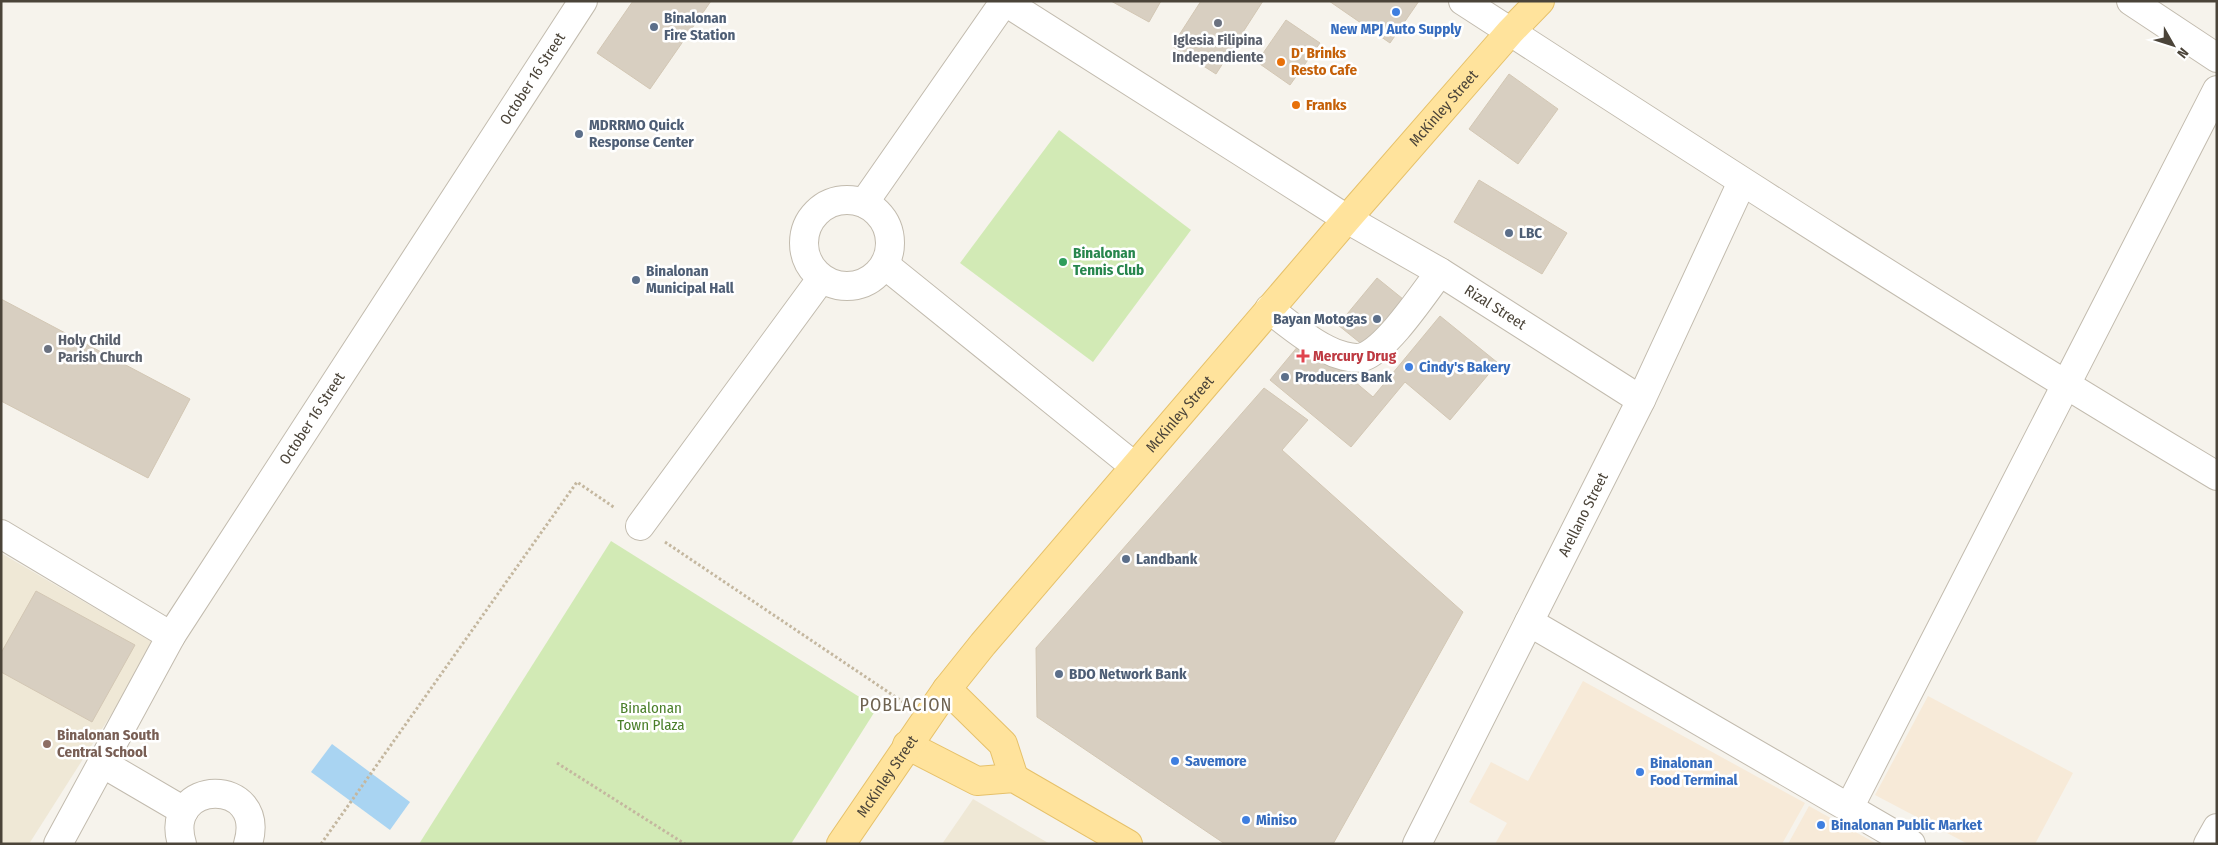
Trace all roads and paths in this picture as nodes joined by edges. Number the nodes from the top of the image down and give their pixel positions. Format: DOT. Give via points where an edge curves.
graph roads {
  1 [pos="583,1"];
  2 [pos="1004,1"];
  3 [pos="1463,1"];
  4 [pos="1540,1"];
  5 [pos="2131,1"];
  6 [pos="1510,32"];
  7 [pos="2217,58"];
  8 [pos="2217,90"];
  9 [pos="1742,182"];
  10 [pos="864,203"];
  11 [pos="1347,219"];
  12 [pos="885,265"];
  13 [pos="1440,272"];
  14 [pos="821,279"];
  15 [pos="1269,309"];
  16 [pos="2066,386"];
  17 [pos="1641,400"];
  18 [pos="1134,466"];
  19 [pos="2217,476"];
  20 [pos="640,526"];
  21 [pos="1,534"];
  22 [pos="1528,622"];
  23 [pos="171,636"];
  24 [pos="947,689"];
  25 [pos="926,718"];
  26 [pos="907,745"];
  27 [pos="102,763"];
  28 [pos="557,763"];
  29 [pos="1014,778"];
  30 [pos="1849,808"];
  31 [pos="184,811"];
  32 [pos="2217,828"];
  33 [pos="58,844"];
  34 [pos="182,844"];
  35 [pos="248,844"];
  36 [pos="320,844"];
  37 [pos="685,844"];
  38 [pos="841,844"];
  39 [pos="1128,844"];
  40 [pos="1417,844"];
  41 [pos="1912,844"];
  42 [pos="2208,844"];
  1 -- 23 [label="street, October 16 Street"];
  2 -- 10 [label="street"];
  2 -- 11 [label="street, Rizal Street"];
  3 -- 6 [label="street"];
  4 -- 6 [label="main road, McKinley Street"];
  5 -- 7 [label="street"];
  6 -- 9 [label="street"];
  6 -- 11 [label="main road, McKinley Street"];
  8 -- 16 [label="street"];
  9 -- 16 [label="street"];
  9 -- 17 [label="street, Arellano Street"];
  10 -- 12 [label="street" via="879,213 888,229 890,248"];
  10 -- 14 [label="street" via="846,199 828,203 814,214 805,230 803,248 809,265"];
  11 -- 13 [label="street, Rizal Street"];
  11 -- 15 [label="main road, McKinley Street"];
  12 -- 14 [label="street" via="872,279 856,286 838,286"];
  12 -- 18 [label="street"];
  13 -- 15 [label="street" via="1396,329 1376,350 1361,358 1325,349"];
  13 -- 17 [label="street, Rizal Street"];
  14 -- 20 [label="street"];
  15 -- 18 [label="main road, McKinley Street"];
  16 -- 19 [label="street"];
  16 -- 30 [label="street"];
  17 -- 22 [label="street, Arellano Street"];
  18 -- 24 [label="main road, McKinley Street"];
  20 -- 25 [label="path"];
  20 -- 36 [label="path" via="577,482"];
  21 -- 23 [label="street"];
  22 -- 30 [label="street"];
  22 -- 40 [label="street, Arellano Street"];
  23 -- 27 [label="street, October 16 Street"];
  24 -- 25 [label="main road, McKinley Street"];
  24 -- 29 [label="main road" via="1003,744"];
  25 -- 26 [label="main road, McKinley Street"];
  26 -- 29 [label="main road" via="977,781"];
  26 -- 38 [label="main road, McKinley Street"];
  27 -- 31 [label="street"];
  27 -- 33 [label="street, October 16 Street"];
  28 -- 37 [label="path"];
  29 -- 39 [label="main road"];
  30 -- 41 [label="street"];
  31 -- 34 [label="street" via="179,833"];
  31 -- 35 [label="street" via="202,795 214,793 232,797 246,810 251,821"];
  32 -- 42 [label="street"];
}
